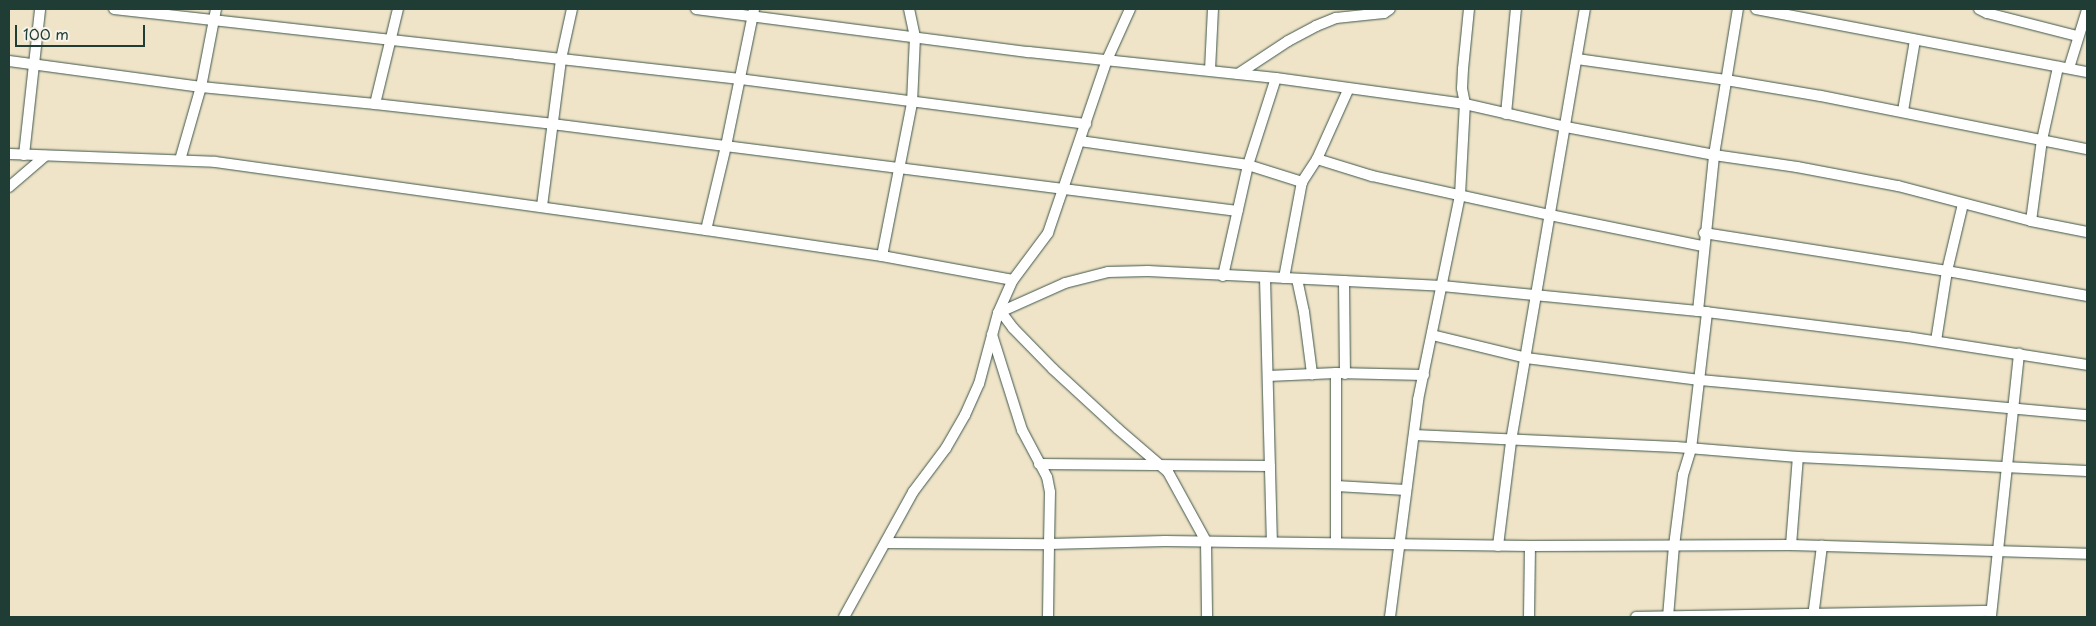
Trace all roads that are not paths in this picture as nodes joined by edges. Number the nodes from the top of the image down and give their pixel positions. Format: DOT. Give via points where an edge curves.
graph roads {
  1 [pos="40,9"];
  2 [pos="114,9"];
  3 [pos="216,9"];
  4 [pos="398,9"];
  5 [pos="572,9"];
  6 [pos="696,9"];
  7 [pos="909,9"];
  8 [pos="1130,9"];
  9 [pos="1213,9"];
  10 [pos="1390,9"];
  11 [pos="1470,9"];
  12 [pos="1516,9"];
  13 [pos="1585,9"];
  14 [pos="1738,9"];
  15 [pos="1756,9"];
  16 [pos="1979,9"];
  17 [pos="2087,10"];
  18 [pos="753,12"];
  19 [pos="1806,13"];
  20 [pos="214,22"];
  21 [pos="2077,36"];
  22 [pos="915,37"];
  23 [pos="391,40"];
  24 [pos="1914,40"];
  25 [pos="561,59"];
  26 [pos="1577,59"];
  27 [pos="1107,60"];
  28 [pos="9,61"];
  29 [pos="33,64"];
  30 [pos="2063,68"];
  31 [pos="1210,70"];
  32 [pos="2087,72"];
  33 [pos="1238,74"];
  34 [pos="1276,78"];
  35 [pos="740,79"];
  36 [pos="1726,80"];
  37 [pos="201,87"];
  38 [pos="1348,90"];
  39 [pos="912,103"];
  40 [pos="375,104"];
  41 [pos="1465,104"];
  42 [pos="1904,111"];
  43 [pos="1506,114"];
  44 [pos="552,124"];
  45 [pos="1086,124"];
  46 [pos="1566,127"];
  47 [pos="2042,140"];
  48 [pos="1080,141"];
  49 [pos="726,146"];
  50 [pos="2087,149"];
  51 [pos="9,154"];
  52 [pos="24,155"];
  53 [pos="1714,155"];
  54 [pos="44,156"];
  55 [pos="1317,159"];
  56 [pos="180,160"];
  57 [pos="1248,165"];
  58 [pos="899,167"];
  59 [pos="1302,182"];
  60 [pos="9,188"];
  61 [pos="1064,188"];
  62 [pos="1460,195"];
  63 [pos="1963,204"];
  64 [pos="542,206"];
  65 [pos="1237,211"];
  66 [pos="1550,215"];
  67 [pos="2031,221"];
  68 [pos="706,230"];
  69 [pos="2087,232"];
  70 [pos="1704,234"];
  71 [pos="1703,246"];
  72 [pos="882,256"];
  73 [pos="1947,271"];
  74 [pos="1222,276"];
  75 [pos="1266,278"];
  76 [pos="1284,278"];
  77 [pos="1296,279"];
  78 [pos="1013,280"];
  79 [pos="1344,281"];
  80 [pos="1442,286"];
  81 [pos="1537,296"];
  82 [pos="2087,296"];
  83 [pos="999,312"];
  84 [pos="1702,312"];
  85 [pos="992,334"];
  86 [pos="1432,335"];
  87 [pos="1936,342"];
  88 [pos="2019,353"];
  89 [pos="1526,358"];
  90 [pos="2087,365"];
  91 [pos="1341,373"];
  92 [pos="1312,374"];
  93 [pos="1424,375"];
  94 [pos="1268,376"];
  95 [pos="1700,380"];
  96 [pos="2013,407"];
  97 [pos="2087,415"];
  98 [pos="1414,436"];
  99 [pos="1511,441"];
  100 [pos="1691,449"];
  101 [pos="1798,457"];
  102 [pos="1039,464"];
  103 [pos="1161,464"];
  104 [pos="1270,466"];
  105 [pos="2007,466"];
  106 [pos="2087,471"];
  107 [pos="1336,486"];
  108 [pos="1406,490"];
  109 [pos="1206,541"];
  110 [pos="1272,541"];
  111 [pos="886,543"];
  112 [pos="1336,543"];
  113 [pos="1049,544"];
  114 [pos="1399,545"];
  115 [pos="1792,545"];
  116 [pos="1498,546"];
  117 [pos="1530,546"];
  118 [pos="1674,546"];
  119 [pos="1822,546"];
  120 [pos="1998,550"];
  121 [pos="2087,554"];
  122 [pos="1991,614"];
  123 [pos="1813,615"];
  124 [pos="1668,616"];
  125 [pos="844,617"];
  126 [pos="1048,617"];
  127 [pos="1207,617"];
  128 [pos="1390,617"];
  129 [pos="1529,617"];
  130 [pos="1636,617"];
  1 -- 29 [label="street"];
  2 -- 20 [label="street"];
  3 -- 20 [label="street"];
  4 -- 23 [label="street"];
  5 -- 25 [label="street"];
  6 -- 18 [label="street"];
  7 -- 22 [label="street"];
  8 -- 27 [label="street"];
  9 -- 31 [label="street"];
  10 -- 33 [label="street" via="1372,16 1336,18 1316,26"];
  11 -- 41 [label="street" via="1463,69"];
  12 -- 43 [label="street"];
  13 -- 26 [label="street"];
  14 -- 36 [label="street"];
  15 -- 19 [label="street"];
  16 -- 21 [label="street" via="1987,14"];
  17 -- 21 [label="street"];
  18 -- 22 [label="street"];
  18 -- 35 [label="street"];
  19 -- 24 [label="street"];
  20 -- 23 [label="street"];
  20 -- 37 [label="street"];
  21 -- 30 [label="street"];
  22 -- 27 [label="street"];
  22 -- 39 [label="street"];
  23 -- 25 [label="street"];
  23 -- 40 [label="street"];
  24 -- 30 [label="street"];
  24 -- 42 [label="street"];
  25 -- 35 [label="street"];
  25 -- 44 [label="street"];
  26 -- 36 [label="street"];
  26 -- 46 [label="street"];
  27 -- 31 [label="street"];
  27 -- 45 [label="street"];
  28 -- 29 [label="street"];
  29 -- 37 [label="street"];
  29 -- 52 [label="street"];
  30 -- 32 [label="street"];
  30 -- 47 [label="street"];
  31 -- 33 [label="street"];
  33 -- 34 [label="street"];
  34 -- 38 [label="street"];
  34 -- 57 [label="street"];
  35 -- 39 [label="street"];
  35 -- 49 [label="street"];
  36 -- 42 [label="street"];
  36 -- 53 [label="street"];
  37 -- 40 [label="street"];
  37 -- 56 [label="street"];
  38 -- 41 [label="street"];
  38 -- 55 [label="street"];
  39 -- 45 [label="street"];
  39 -- 58 [label="street"];
  40 -- 44 [label="street"];
  41 -- 43 [label="street"];
  41 -- 62 [label="street"];
  42 -- 47 [label="street"];
  43 -- 46 [label="street"];
  44 -- 49 [label="street"];
  44 -- 64 [label="street"];
  45 -- 48 [label="street"];
  46 -- 53 [label="street"];
  46 -- 66 [label="street"];
  47 -- 50 [label="street"];
  47 -- 67 [label="street"];
  48 -- 57 [label="street"];
  48 -- 61 [label="street"];
  49 -- 58 [label="street"];
  49 -- 68 [label="street"];
  51 -- 52 [label="street"];
  52 -- 54 [label="street"];
  53 -- 63 [label="street" via="1898,186"];
  53 -- 70 [label="street"];
  54 -- 56 [label="street"];
  54 -- 60 [label="street"];
  55 -- 59 [label="street"];
  55 -- 62 [label="street" via="1372,176"];
  56 -- 64 [label="street" via="225,163"];
  57 -- 59 [label="street"];
  57 -- 65 [label="street"];
  58 -- 61 [label="street"];
  58 -- 72 [label="street"];
  59 -- 76 [label="street"];
  61 -- 65 [label="street"];
  61 -- 78 [label="street" via="1048,233"];
  62 -- 66 [label="street"];
  62 -- 80 [label="street"];
  63 -- 67 [label="street"];
  63 -- 73 [label="street"];
  64 -- 68 [label="street"];
  65 -- 74 [label="street"];
  66 -- 71 [label="street"];
  66 -- 81 [label="street"];
  67 -- 69 [label="street"];
  68 -- 72 [label="street"];
  70 -- 71 [label="street"];
  70 -- 73 [label="street"];
  71 -- 84 [label="street"];
  72 -- 78 [label="street"];
  73 -- 82 [label="street"];
  73 -- 87 [label="street"];
  74 -- 75 [label="street"];
  74 -- 83 [label="street" via="1108,272 1066,283"];
  75 -- 76 [label="street"];
  75 -- 94 [label="street"];
  76 -- 77 [label="street"];
  77 -- 79 [label="street"];
  77 -- 92 [label="street"];
  78 -- 83 [label="street"];
  79 -- 80 [label="street"];
  79 -- 91 [label="street"];
  80 -- 81 [label="street"];
  80 -- 86 [label="street"];
  81 -- 84 [label="street"];
  81 -- 89 [label="street"];
  83 -- 85 [label="street"];
  83 -- 103 [label="street" via="1053,369"];
  84 -- 87 [label="street"];
  84 -- 95 [label="street"];
  85 -- 102 [label="street" via="1022,430"];
  85 -- 111 [label="street" via="978,384 965,415 914,492"];
  86 -- 89 [label="street"];
  86 -- 93 [label="street"];
  87 -- 88 [label="street"];
  88 -- 90 [label="street"];
  88 -- 96 [label="street"];
  89 -- 95 [label="street"];
  89 -- 99 [label="street"];
  91 -- 92 [label="street"];
  91 -- 93 [label="street"];
  91 -- 107 [label="street"];
  92 -- 94 [label="street"];
  93 -- 98 [label="street"];
  94 -- 104 [label="street"];
  95 -- 96 [label="street"];
  95 -- 100 [label="street"];
  96 -- 97 [label="street"];
  96 -- 105 [label="street"];
  98 -- 99 [label="street"];
  98 -- 108 [label="street"];
  99 -- 100 [label="street"];
  99 -- 116 [label="street"];
  100 -- 101 [label="street"];
  100 -- 118 [label="street" via="1683,475"];
  101 -- 105 [label="street"];
  101 -- 115 [label="street"];
  102 -- 103 [label="street"];
  102 -- 113 [label="street" via="1047,477 1050,492"];
  103 -- 104 [label="street"];
  103 -- 109 [label="street"];
  104 -- 110 [label="street"];
  105 -- 106 [label="street"];
  105 -- 120 [label="street"];
  107 -- 108 [label="street"];
  107 -- 112 [label="street"];
  108 -- 114 [label="street"];
  109 -- 110 [label="street"];
  109 -- 113 [label="street"];
  109 -- 127 [label="street"];
  110 -- 112 [label="street"];
  111 -- 113 [label="street"];
  111 -- 125 [label="street"];
  112 -- 114 [label="street"];
  113 -- 126 [label="street"];
  114 -- 116 [label="street"];
  114 -- 128 [label="street"];
  115 -- 118 [label="street"];
  115 -- 119 [label="street"];
  116 -- 117 [label="street"];
  117 -- 118 [label="street"];
  117 -- 129 [label="street"];
  118 -- 124 [label="street"];
  119 -- 120 [label="street"];
  119 -- 123 [label="street"];
  120 -- 121 [label="street"];
  120 -- 122 [label="street"];
  122 -- 123 [label="street"];
  123 -- 124 [label="street"];
  124 -- 130 [label="street"];
}
